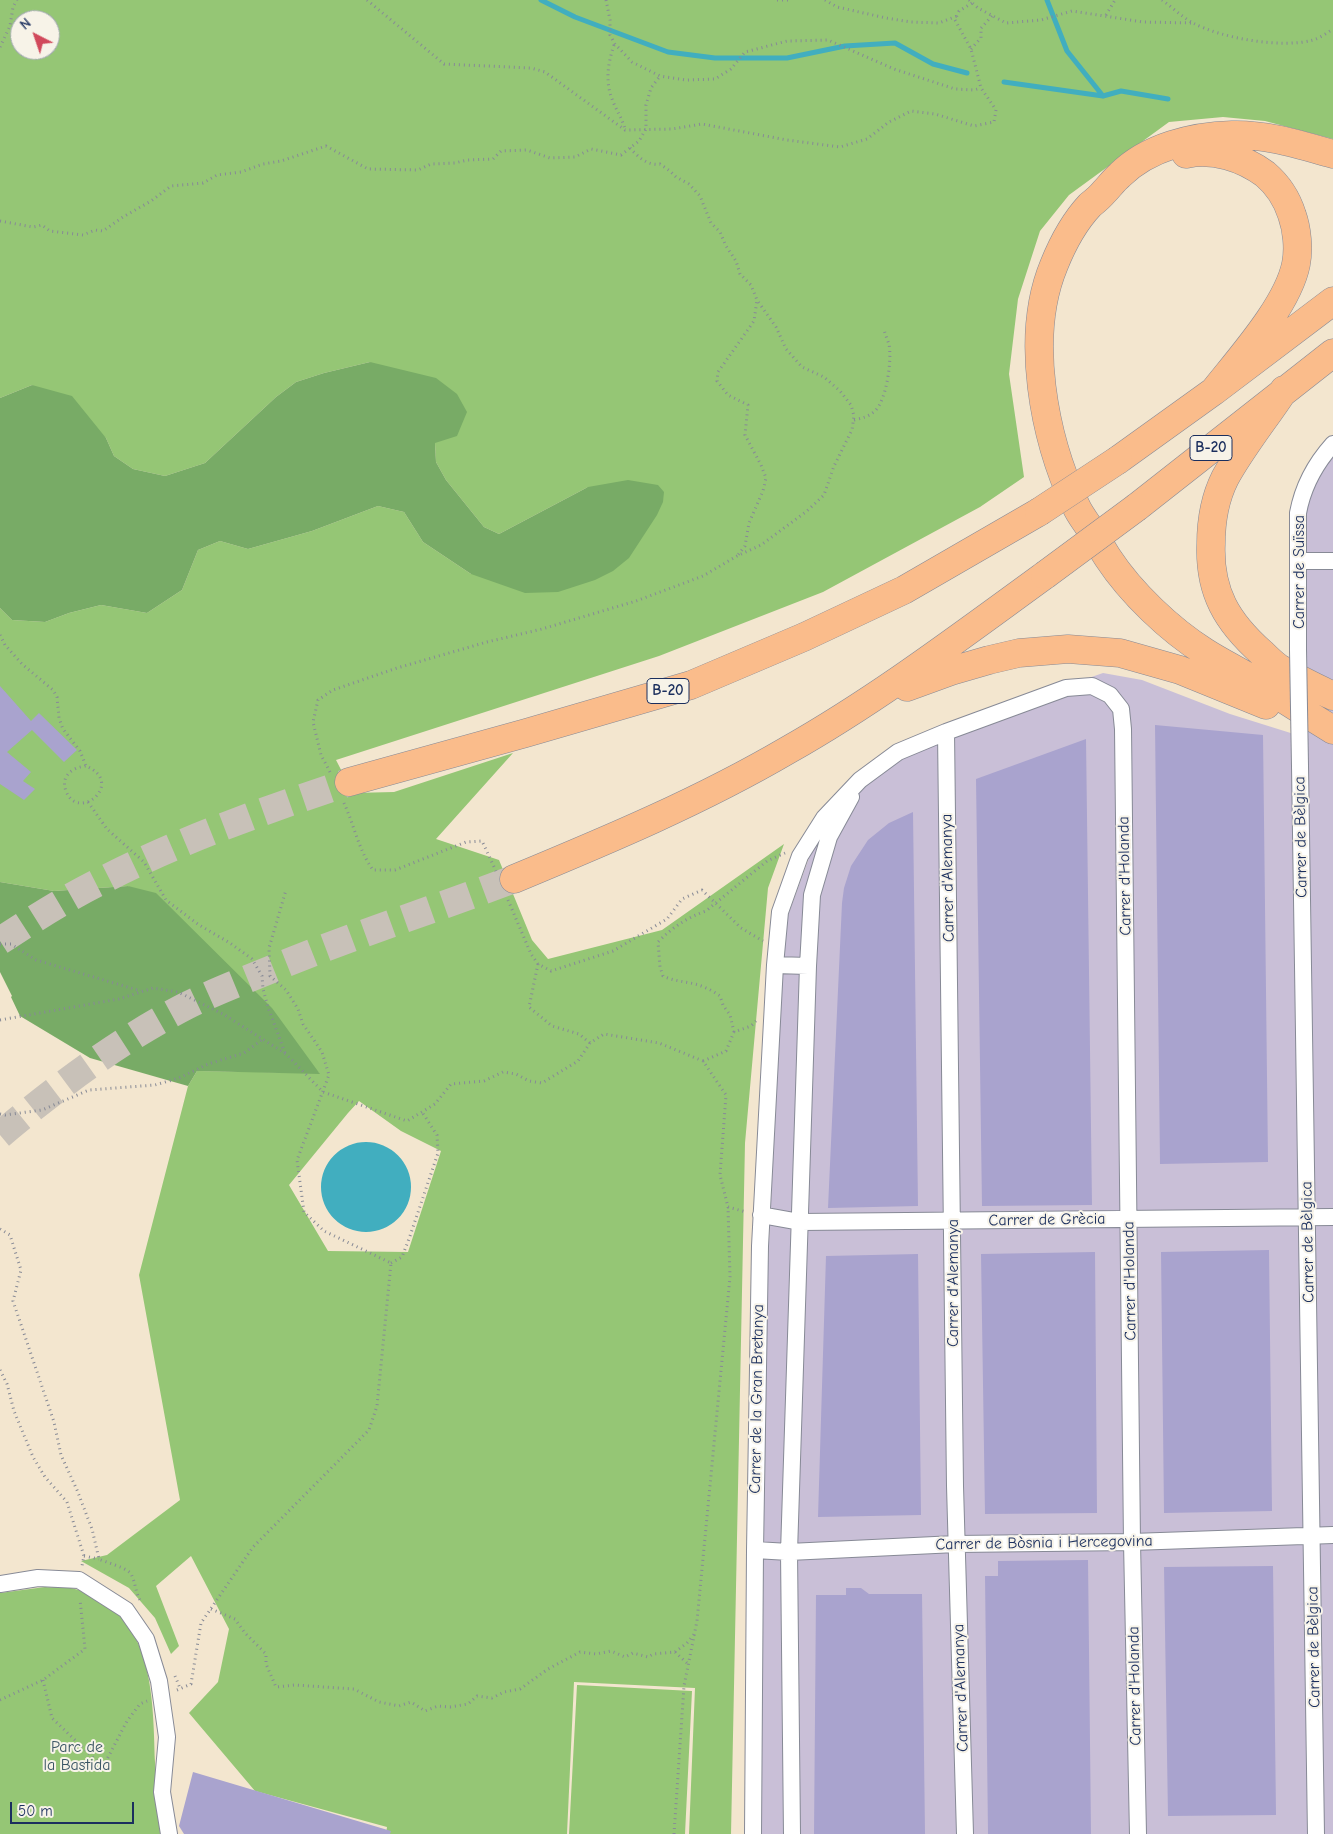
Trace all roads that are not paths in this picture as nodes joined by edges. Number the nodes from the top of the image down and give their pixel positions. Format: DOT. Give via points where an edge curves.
graph roads {
  1 [pos="1333,154"];
  2 [pos="1103,194"];
  3 [pos="1333,301"];
  4 [pos="1333,353"];
  5 [pos="1284,390"];
  6 [pos="1214,391"];
  7 [pos="1333,444"];
  8 [pos="1333,560"];
  9 [pos="1299,561"];
  10 [pos="1298,650"];
  11 [pos="1251,679"];
  12 [pos="1333,696"];
  13 [pos="868,702"];
  14 [pos="1333,705"];
  15 [pos="1123,729"];
  16 [pos="1333,730"];
  17 [pos="946,732"];
  18 [pos="1333,734"];
  19 [pos="860,780"];
  20 [pos="341,786"];
  21 [pos="506,883"];
  22 [pos="775,965"];
  23 [pos="808,966"];
  24 [pos="761,1215"];
  25 [pos="1308,1217"];
  26 [pos="1333,1217"];
  27 [pos="1129,1219"];
  28 [pos="953,1221"];
  29 [pos="800,1222"];
  30 [pos="1313,1535"];
  31 [pos="1333,1535"];
  32 [pos="1132,1542"];
  33 [pos="956,1544"];
  34 [pos="755,1550"];
  35 [pos="788,1552"];
  36 [pos="0,1584"];
  37 [pos="169,1834"];
  38 [pos="754,1834"];
  39 [pos="792,1834"];
  40 [pos="965,1834"];
  41 [pos="1138,1834"];
  42 [pos="1316,1834"];
  1 -- 2 [label="highway" via="1287,140 1259,136 1204,138 1158,150 1120,174"];
  2 -- 6 [label="highway" via="1149,167 1177,156 1200,152 1233,157 1254,167 1276,184 1286,200 1297,242 1291,280 1274,312"];
  2 -- 11 [label="highway" via="1088,207 1068,237 1054,265 1042,306 1040,364 1051,441 1077,508 1125,580 1176,631"];
  3 -- 6 [label="highway, B-20"];
  4 -- 5 [label="highway, B-20"];
  5 -- 12 [label="highway" via="1235,462 1217,498 1211,518 1212,577 1230,621 1248,641 1278,667"];
  5 -- 13 [label="highway, B-20, bridge" via="1137,507"];
  6 -- 20 [label="highway, B-20, bridge" via="1039,512 904,590 804,637 691,684"];
  7 -- 9 [label="street, Carrer de Suïssa" via="1316,466 1301,496"];
  8 -- 9 [label="street"];
  9 -- 10 [label="street, Carrer de Suïssa"];
  10 -- 25 [label="street, Carrer de Bèlgica, bridge"];
  11 -- 14 [label="highway"];
  11 -- 16 [label="highway"];
  13 -- 18 [label="highway" via="989,660 1019,653 1068,649 1120,653 1180,670 1252,697"];
  13 -- 21 [label="highway, B-20" via="706,795"];
  15 -- 17 [label="street, Carrer de la Gran Bretanya" via="1121,709 1110,695 1092,686 1066,688"];
  15 -- 27 [label="street, Carrer d'Holanda"];
  17 -- 19 [label="street, Carrer de la Gran Bretanya" via="898,752"];
  17 -- 28 [label="street, Carrer d'Alemanya"];
  19 -- 22 [label="street, Carrer de la Gran Bretanya" via="824,818 800,856 780,912"];
  19 -- 23 [label="street, Carrer de la Gran Bretanya" via="829,837 812,894"];
  22 -- 23 [label="street"];
  22 -- 24 [label="street, Carrer de la Gran Bretanya"];
  23 -- 29 [label="street, Carrer de la Gran Bretanya"];
  24 -- 29 [label="street, Carrer de Grècia"];
  24 -- 34 [label="street, Carrer de la Gran Bretanya"];
  25 -- 26 [label="street, Carrer de Grècia"];
  25 -- 27 [label="street, Carrer de Grècia"];
  25 -- 30 [label="street, Carrer de Bèlgica"];
  27 -- 28 [label="street, Carrer de Grècia"];
  27 -- 32 [label="street, Carrer d'Holanda"];
  28 -- 29 [label="street, Carrer de Grècia"];
  28 -- 33 [label="street, Carrer d'Alemanya"];
  29 -- 35 [label="street, Carrer de la Gran Bretanya"];
  30 -- 31 [label="street, Carrer de Bòsnia i Hercegovina"];
  30 -- 32 [label="street, Carrer de Bòsnia i Hercegovina"];
  30 -- 42 [label="street, Carrer de Bèlgica"];
  32 -- 33 [label="street, Carrer de Bòsnia i Hercegovina"];
  32 -- 41 [label="street, Carrer d'Holanda"];
  33 -- 35 [label="street, Carrer de Bòsnia i Hercegovina"];
  33 -- 40 [label="street, Carrer d'Alemanya"];
  34 -- 35 [label="street, Carrer de Bòsnia i Hercegovina"];
  34 -- 38 [label="street, Carrer de la Gran Bretanya"];
  35 -- 39 [label="street, Carrer de la Gran Bretanya"];
  36 -- 37 [label="street" via="38,1578 78,1580 126,1610 146,1640 159,1680 167,1737 162,1792"];
}
